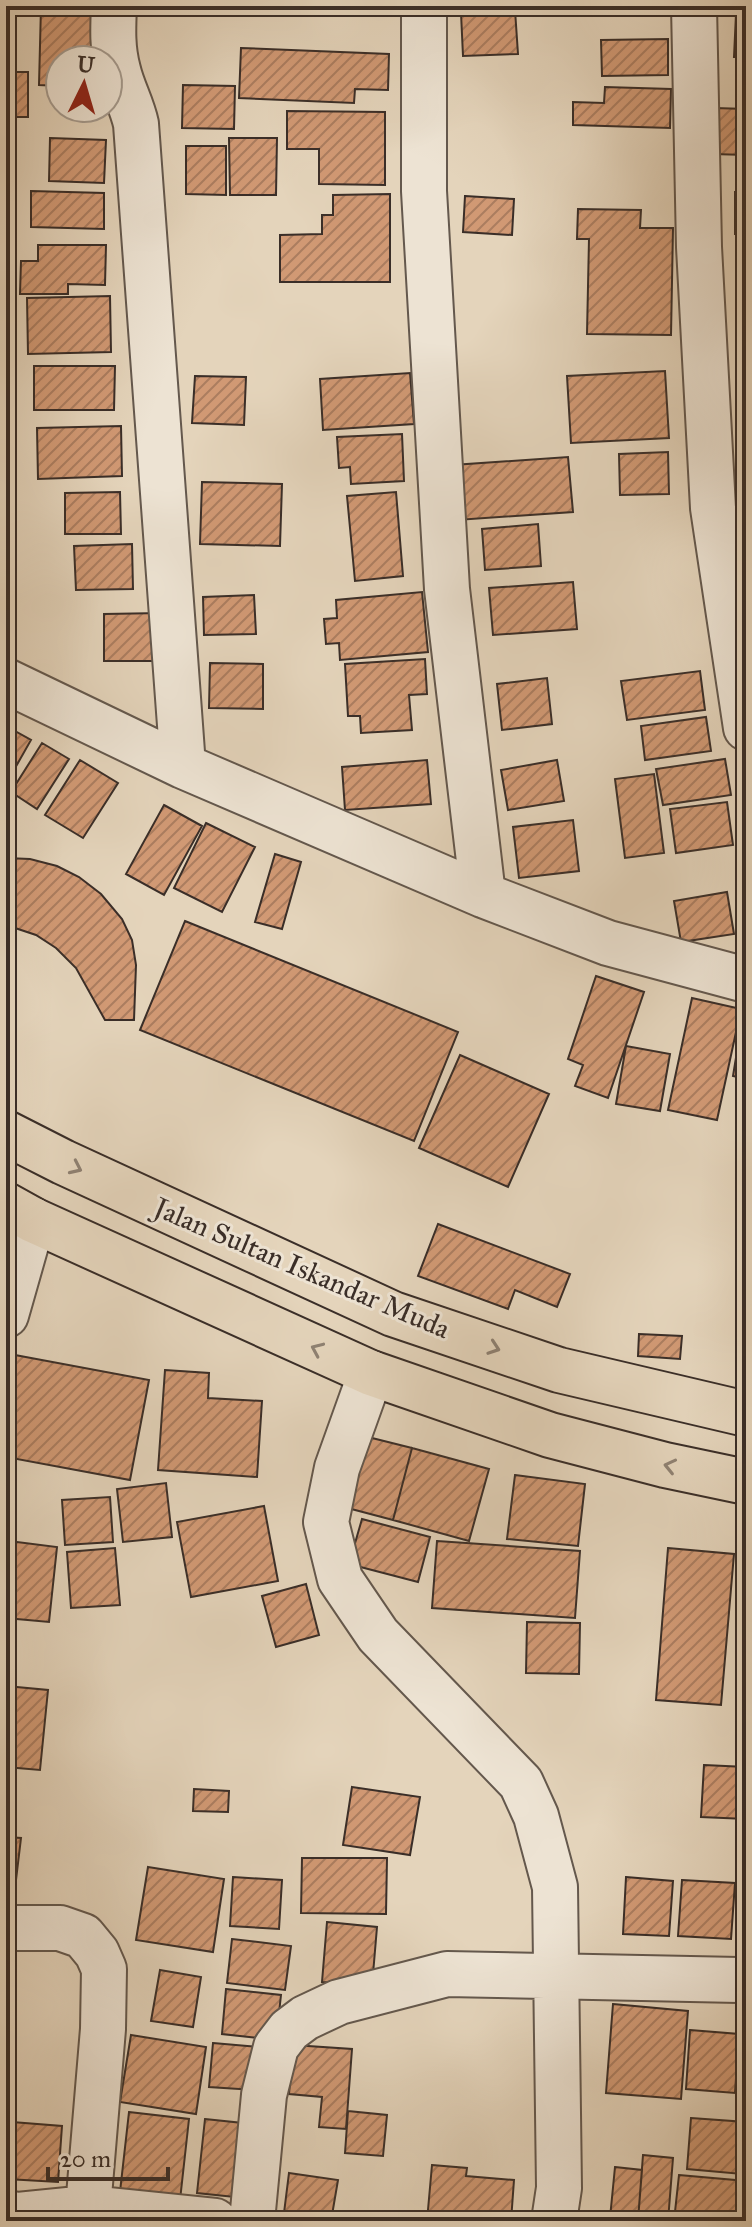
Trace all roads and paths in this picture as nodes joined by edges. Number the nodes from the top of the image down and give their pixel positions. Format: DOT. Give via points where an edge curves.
graph roads {
  1 [pos="114,6"];
  2 [pos="424,6"];
  3 [pos="694,6"];
  4 [pos="6,681"];
  5 [pos="746,728"];
  6 [pos="183,766"];
  7 [pos="483,895"];
  8 [pos="746,980"];
  9 [pos="6,1133"];
  10 [pos="20,1212"];
  11 [pos="6,1315"];
  12 [pos="371,1373"];
  13 [pos="746,1414"];
  14 [pos="746,1482"];
  15 [pos="6,1928"];
  16 [pos="557,1977"];
  17 [pos="746,1978"];
  18 [pos="6,2213"];
  19 [pos="87,2214"];
  20 [pos="215,2221"];
  21 [pos="252,2221"];
  22 [pos="554,2221"];
  1 -- 6 [label="street" via="112,42 136,124"];
  2 -- 7 [label="street" via="424,191 447,589"];
  3 -- 5 [label="street" via="699,247 713,508"];
  4 -- 6 [label="street"];
  6 -- 7 [label="street"];
  7 -- 8 [label="street" via="608,943"];
  9 -- 13 [label="highway, Jalan Sultan Iskandar Muda, one-way" via="393,1314 559,1370"];
  10 -- 11 [label="street"];
  12 -- 10 [label="highway, one-way"];
  14 -- 12 [label="highway, one-way" via="550,1435"];
  12 -- 16 [label="street" via="337,1468 326,1522 340,1579 378,1635 521,1783 536,1816 555,1887"];
  15 -- 19 [label="street" via="60,1928 83,1936 104,1969"];
  16 -- 17 [label="street"];
  16 -- 21 [label="street" via="447,1974 339,2002 289,2030 276,2047 264,2095"];
  16 -- 22 [label="street" via="559,2188"];
  18 -- 19 [label="street"];
  19 -- 20 [label="street"];
}
